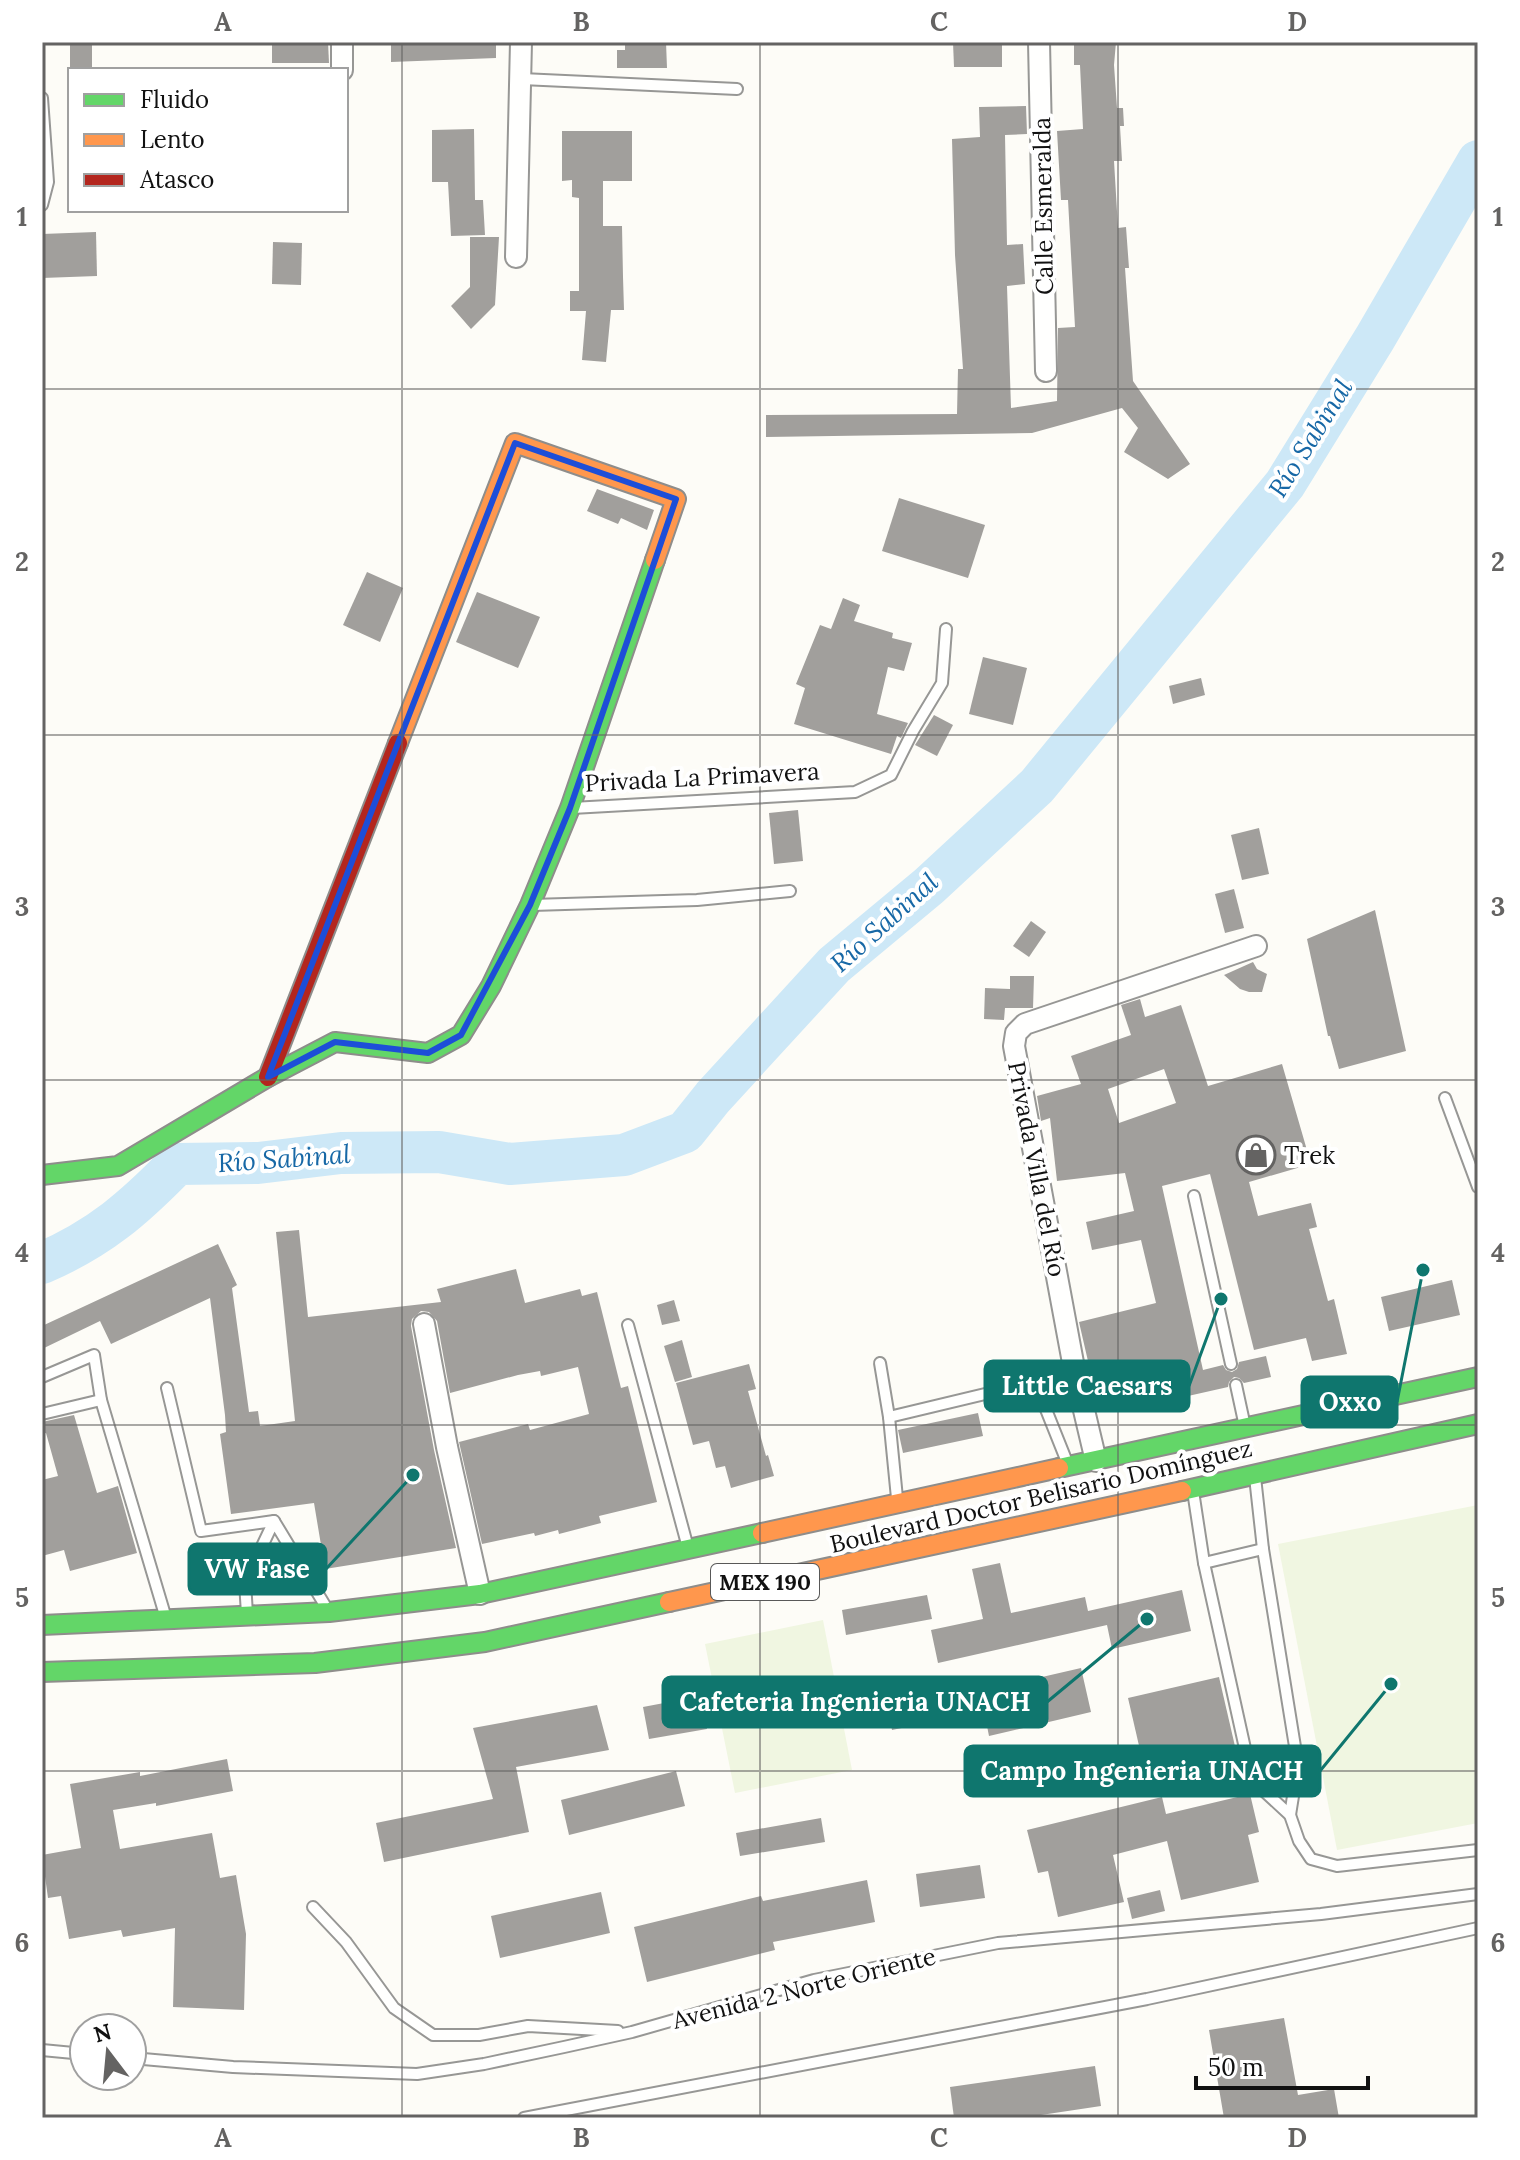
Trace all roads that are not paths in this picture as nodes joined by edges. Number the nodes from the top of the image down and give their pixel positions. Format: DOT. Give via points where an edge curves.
graph roads {
  1 [pos="342,42"];
  2 [pos="521,42"];
  3 [pos="1039,42"];
  4 [pos="342,68"];
  5 [pos="522,79"];
  6 [pos="737,89"];
  7 [pos="42,98"];
  8 [pos="44,168"];
  9 [pos="42,205"];
  10 [pos="516,257"];
  11 [pos="1046,371"];
  12 [pos="946,629"];
  13 [pos="570,808"];
  14 [pos="790,891"];
  15 [pos="530,905"];
  16 [pos="1256,946"];
  17 [pos="268,1077"];
  18 [pos="1445,1098"];
  19 [pos="42,1175"];
  20 [pos="1478,1187"];
  21 [pos="1194,1196"];
  22 [pos="424,1324"];
  23 [pos="628,1325"];
  24 [pos="880,1363"];
  25 [pos="1231,1364"];
  26 [pos="42,1377"];
  27 [pos="1478,1377"];
  28 [pos="1236,1385"];
  29 [pos="167,1388"];
  30 [pos="101,1400"];
  31 [pos="42,1414"];
  32 [pos="889,1417"];
  33 [pos="1478,1424"];
  34 [pos="1245,1427"];
  35 [pos="1096,1461"];
  36 [pos="1069,1467"];
  37 [pos="1254,1473"];
  38 [pos="1192,1489"];
  39 [pos="898,1504"];
  40 [pos="274,1521"];
  41 [pos="1263,1549"];
  42 [pos="689,1550"];
  43 [pos="1204,1563"];
  44 [pos="480,1594"];
  45 [pos="329,1612"];
  46 [pos="247,1617"];
  47 [pos="167,1621"];
  48 [pos="42,1625"];
  49 [pos="42,1672"];
  50 [pos="1290,1815"];
  51 [pos="1478,1850"];
  52 [pos="1478,1894"];
  53 [pos="313,1907"];
  54 [pos="1478,1928"];
  55 [pos="632,2032"];
  56 [pos="42,2050"];
  57 [pos="68,2052"];
  58 [pos="148,2059"];
  59 [pos="524,2118"];
  1 -- 4 [label="street"];
  2 -- 5 [label="street"];
  3 -- 11 [label="street, Calle Esmeralda"];
  5 -- 6 [label="lane"];
  5 -- 10 [label="street"];
  7 -- 8 [label="lane"];
  8 -- 9 [label="lane" via="48,182"];
  12 -- 13 [label="lane, Privada La Primavera" via="942,683 891,775 855,792"];
  13 -- 15 [label="main road, Privada La Primavera"];
  13 -- 17 [label="main road" via="676,499 515,443"];
  14 -- 15 [label="lane"];
  15 -- 17 [label="main road, Privada La Primavera" via="461,1035 428,1053 335,1042"];
  16 -- 35 [label="street, Privada Villa del Río" via="1025,1024 1016,1033 1014,1046 1074,1368"];
  17 -- 19 [label="main road, Privada La Primavera" via="118,1166"];
  18 -- 20 [label="lane"];
  21 -- 25 [label="lane"];
  22 -- 44 [label="street"];
  23 -- 42 [label="lane"];
  24 -- 32 [label="lane"];
  26 -- 30 [label="lane" via="94,1355"];
  27 -- 34 [label="main road, Boulevard Doctor Belisario Domínguez / MEX 190"];
  28 -- 34 [label="lane"];
  29 -- 40 [label="lane" via="201,1531"];
  30 -- 31 [label="lane"];
  30 -- 47 [label="lane"];
  32 -- 36 [label="lane" via="1035,1382"];
  32 -- 39 [label="lane"];
  33 -- 37 [label="main road, Boulevard Doctor Belisario Domínguez / MEX 190"];
  34 -- 35 [label="main road, Boulevard Doctor Belisario Domínguez / MEX 190"];
  35 -- 36 [label="main road, Boulevard Doctor Belisario Domínguez / MEX 190"];
  36 -- 39 [label="main road, Boulevard Doctor Belisario Domínguez / MEX 190"];
  37 -- 38 [label="main road, Boulevard Doctor Belisario Domínguez / MEX 190"];
  37 -- 41 [label="lane"];
  38 -- 43 [label="lane"];
  38 -- 49 [label="main road, Boulevard Doctor Belisario Domínguez / MEX 190" via="485,1642 315,1663"];
  39 -- 42 [label="main road, Boulevard Doctor Belisario Domínguez / MEX 190"];
  40 -- 45 [label="lane"];
  40 -- 46 [label="lane" via="245,1582"];
  41 -- 43 [label="lane"];
  41 -- 50 [label="lane" via="1298,1765"];
  42 -- 44 [label="main road, Boulevard Doctor Belisario Domínguez / MEX 190"];
  43 -- 50 [label="lane" via="1252,1780"];
  44 -- 45 [label="main road, Boulevard Doctor Belisario Domínguez / MEX 190"];
  45 -- 46 [label="main road, Boulevard Doctor Belisario Domínguez / MEX 190"];
  46 -- 47 [label="main road, Boulevard Doctor Belisario Domínguez / MEX 190"];
  47 -- 48 [label="main road, Boulevard Doctor Belisario Domínguez / MEX 190"];
  50 -- 51 [label="lane" via="1311,1859 1337,1866"];
  52 -- 55 [label="lane, Avenida 2 Norte Oriente" via="998,1943 814,1980"];
  53 -- 55 [label="lane" via="394,2008 433,2035 479,2035 528,2026"];
  54 -- 59 [label="lane" via="1147,1999"];
  55 -- 58 [label="lane, Avenida 2 Norte Oriente" via="417,2074"];
  56 -- 57 [label="lane"];
}
